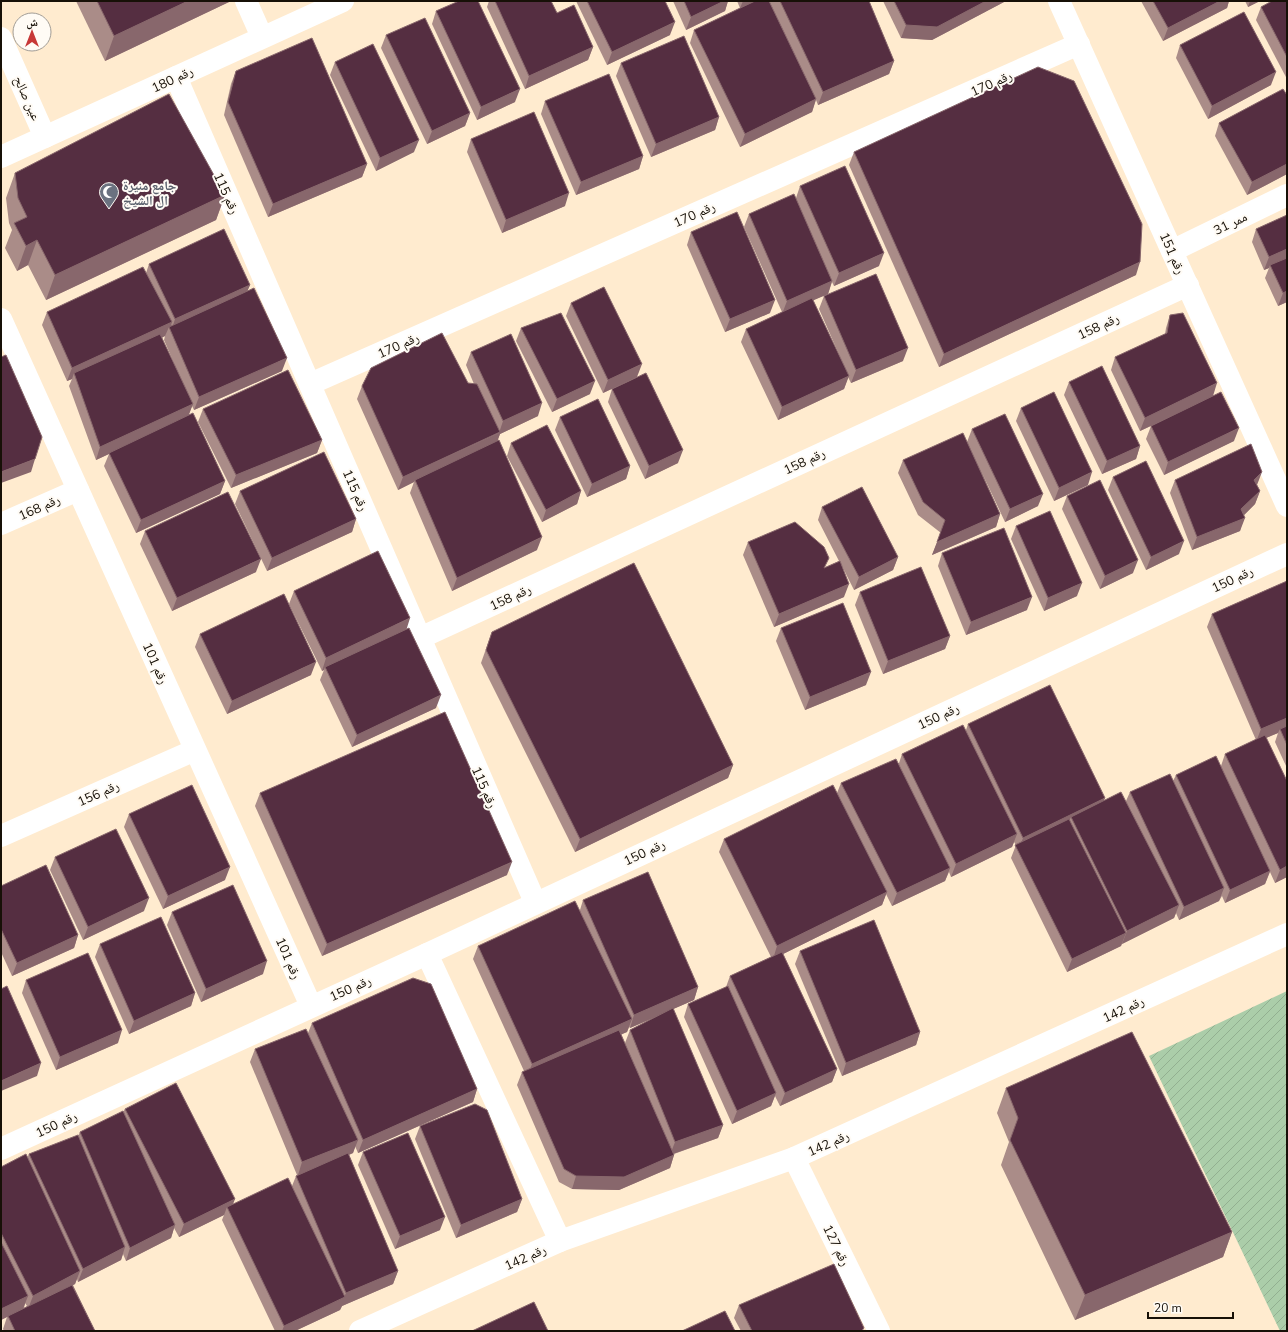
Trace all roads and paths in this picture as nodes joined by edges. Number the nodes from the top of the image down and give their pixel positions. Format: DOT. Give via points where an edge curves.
graph roads {
  1 [pos="246,1"];
  2 [pos="343,1"];
  3 [pos="1060,1"];
  4 [pos="262,37"];
  5 [pos="1,38"];
  6 [pos="1079,44"];
  7 [pos="176,77"];
  8 [pos="45,137"];
  9 [pos="1,157"];
  10 [pos="1287,195"];
  11 [pos="1172,251"];
  12 [pos="1188,285"];
  13 [pos="1,319"];
  14 [pos="310,384"];
  15 [pos="78,490"];
  16 [pos="1287,506"];
  17 [pos="1,524"];
  18 [pos="1287,554"];
  19 [pos="420,638"];
  20 [pos="195,750"];
  21 [pos="1,836"];
  22 [pos="536,902"];
  23 [pos="1287,934"];
  24 [pos="427,954"];
  25 [pos="311,1006"];
  26 [pos="1,1149"];
  27 [pos="794,1158"];
  28 [pos="560,1241"];
  29 [pos="360,1331"];
  30 [pos="880,1331"];
  1 -- 4 [label="street"];
  2 -- 4 [label="street, رقم 180"];
  3 -- 6 [label="street, رقم 151"];
  4 -- 7 [label="street, رقم 180"];
  5 -- 8 [label="street, عين صالح"];
  6 -- 11 [label="street, رقم 151"];
  6 -- 14 [label="street, رقم 170"];
  7 -- 8 [label="street, رقم 180"];
  7 -- 14 [label="street, رقم 115"];
  8 -- 9 [label="street, رقم 180"];
  10 -- 11 [label="street, ممر 31"];
  11 -- 12 [label="street, رقم 151"];
  12 -- 16 [label="street, رقم 151"];
  12 -- 19 [label="street, رقم 158"];
  13 -- 15 [label="street, رقم 101"];
  14 -- 19 [label="street, رقم 115"];
  15 -- 17 [label="street, رقم 168"];
  15 -- 20 [label="street, رقم 101"];
  18 -- 22 [label="street, رقم 150"];
  19 -- 22 [label="street, رقم 115"];
  20 -- 21 [label="street, رقم 156"];
  20 -- 25 [label="street, رقم 101"];
  22 -- 24 [label="street, رقم 150"];
  23 -- 27 [label="street, رقم 142"];
  24 -- 25 [label="street, رقم 150"];
  24 -- 28 [label="street"];
  25 -- 26 [label="street, رقم 150"];
  27 -- 28 [label="street, رقم 142"];
  27 -- 30 [label="street, رقم 127"];
  28 -- 29 [label="street, رقم 142"];
}
